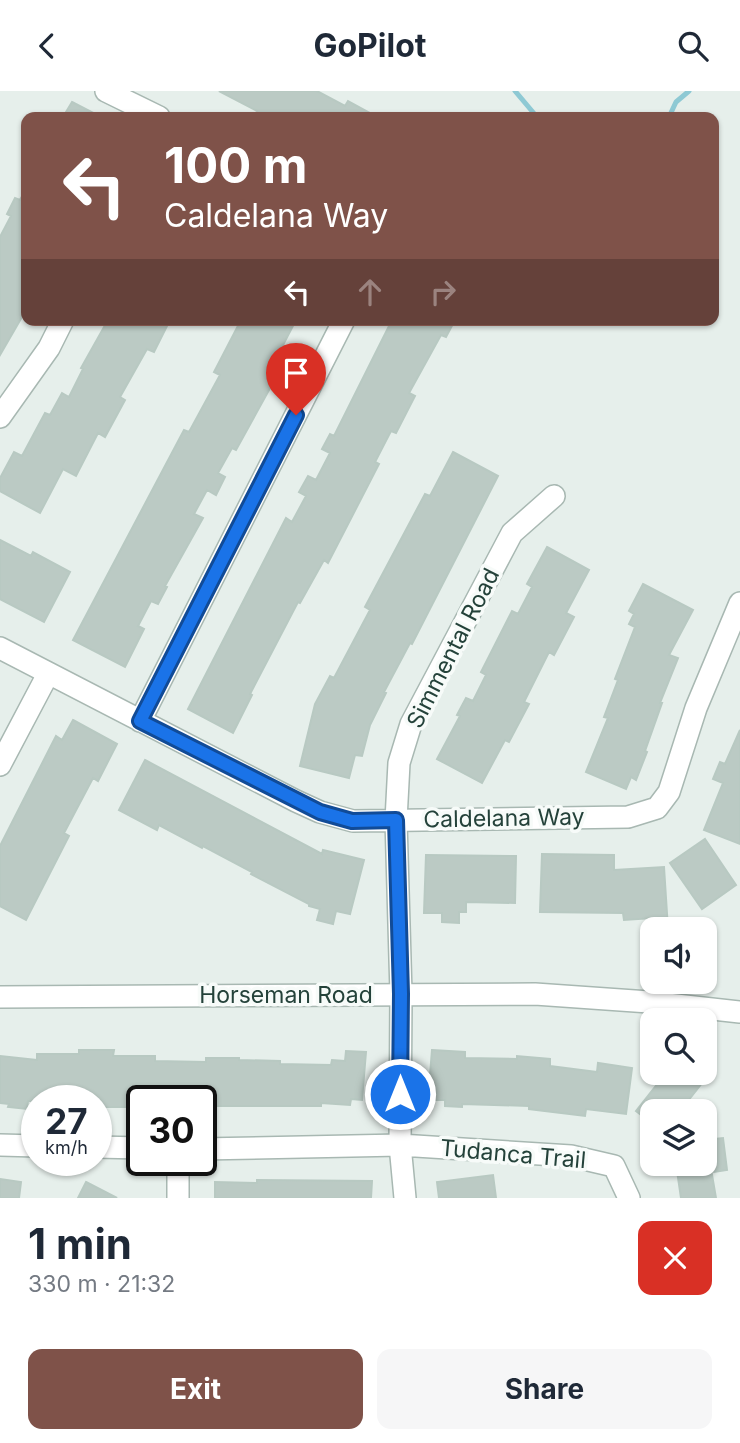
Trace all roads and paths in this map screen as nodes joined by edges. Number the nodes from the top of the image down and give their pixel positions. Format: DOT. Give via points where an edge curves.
graph roads {
  1 [pos="106,91"];
  2 [pos="149,112"];
  3 [pos="60,326"];
  4 [pos="341,326"];
  5 [pos="0,417"];
  6 [pos="554,496"];
  7 [pos="740,603"];
  8 [pos="0,648"];
  9 [pos="48,674"];
  10 [pos="140,721"];
  11 [pos="0,765"];
  12 [pos="396,820"];
  13 [pos="401,994"];
  14 [pos="0,997"];
  15 [pos="740,1012"];
  16 [pos="0,1145"];
  17 [pos="400,1145"];
  18 [pos="21,1146"];
  19 [pos="217,1149"];
  20 [pos="178,1176"];
  21 [pos="178,1198"];
  22 [pos="405,1198"];
  23 [pos="629,1198"];
  1 -- 2 [label="street"];
  3 -- 5 [label="street"];
  4 -- 10 [label="street"];
  6 -- 12 [label="street, Simmental Road" via="512,533 411,725 399,763"];
  7 -- 12 [label="street, Caldelana Way" via="696,708 669,792 657,808 628,817"];
  8 -- 9 [label="street, Caldelana Way"];
  9 -- 10 [label="street, Caldelana Way"];
  9 -- 11 [label="street"];
  10 -- 12 [label="street, Caldelana Way" via="320,812 352,821"];
  12 -- 13 [label="street, Simmental Road"];
  13 -- 14 [label="street, Horseman Road"];
  13 -- 15 [label="street, Horseman Road" via="535,994"];
  13 -- 17 [label="street, Simmental Road"];
  16 -- 18 [label="street"];
  17 -- 19 [label="street, Tudanca Trail"];
  17 -- 22 [label="street, Simmental Road"];
  17 -- 23 [label="street, Tudanca Trail" via="571,1156 614,1166"];
  20 -- 21 [label="street"];
}
